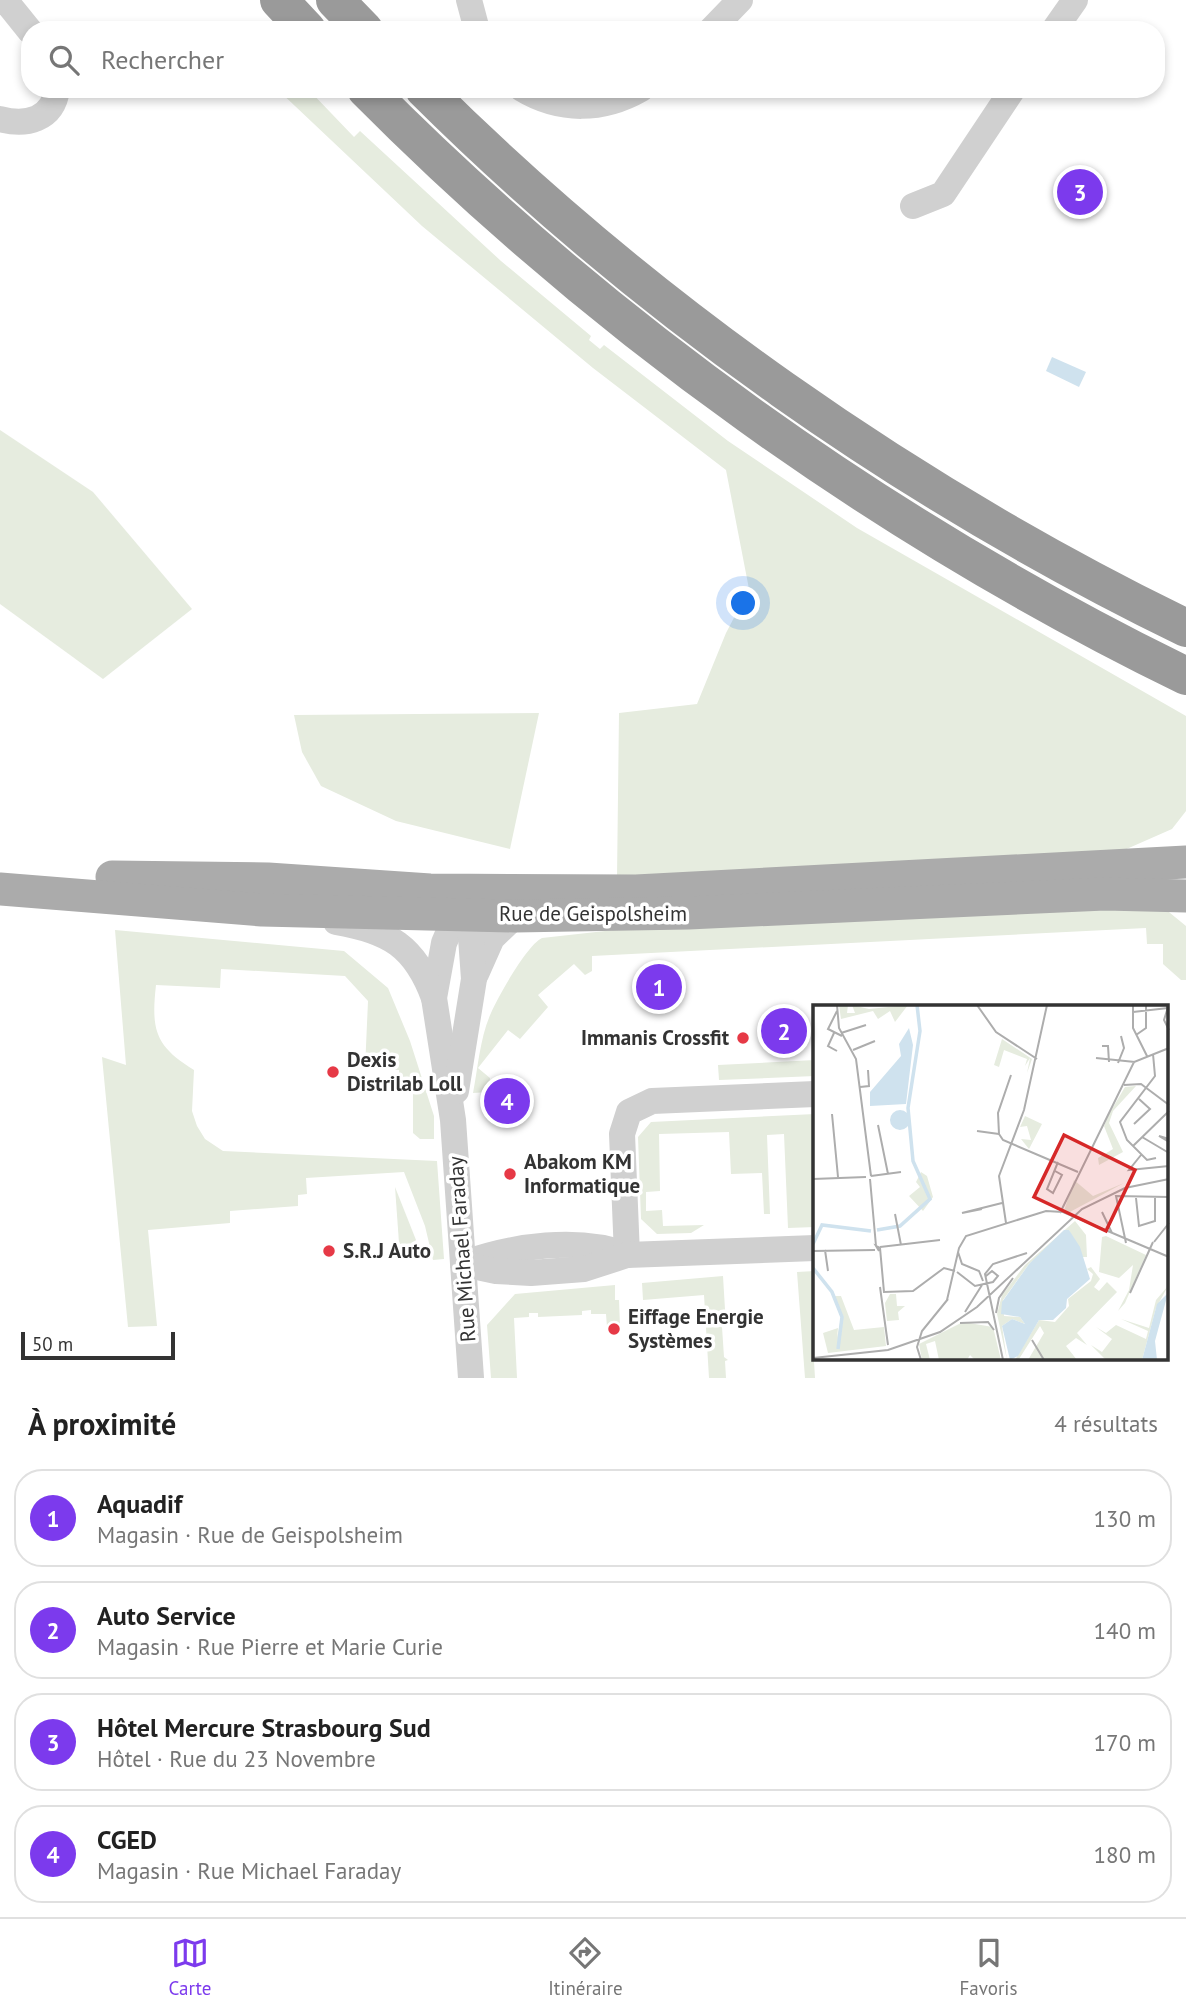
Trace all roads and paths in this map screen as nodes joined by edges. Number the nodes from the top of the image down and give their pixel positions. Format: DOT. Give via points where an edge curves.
graph roads {
  1 [pos="5,0"];
  2 [pos="279,0"];
  3 [pos="335,0"];
  4 [pos="469,0"];
  5 [pos="740,0"];
  6 [pos="1075,0"];
  7 [pos="22,21"];
  8 [pos="299,21"];
  9 [pos="355,21"];
  10 [pos="475,21"];
  11 [pos="719,21"];
  12 [pos="1060,21"];
  13 [pos="53,98"];
  14 [pos="376,98"];
  15 [pos="434,98"];
  16 [pos="540,98"];
  17 [pos="619,98"];
  18 [pos="1007,98"];
  19 [pos="0,119"];
  20 [pos="913,206"];
  21 [pos="1175,623"];
  22 [pos="1174,671"];
  23 [pos="1186,862"];
  24 [pos="0,880"];
  25 [pos="0,890"];
  26 [pos="1186,896"];
  27 [pos="464,907"];
  28 [pos="262,910"];
  29 [pos="515,916"];
  30 [pos="474,979"];
  31 [pos="434,999"];
  32 [pos="813,1094"];
  33 [pos="453,1120"];
  34 [pos="813,1248"];
  35 [pos="628,1255"];
  36 [pos="463,1264"];
  37 [pos="471,1378"];
  1 -- 7 [label="street"];
  2 -- 8 [label="highway"];
  3 -- 9 [label="highway"];
  4 -- 10 [label="street"];
  5 -- 11 [label="street"];
  6 -- 12 [label="street"];
  13 -- 19 [label="street" via="37,120"];
  14 -- 22 [label="highway" via="542,252 688,369 924,529"];
  15 -- 21 [label="highway" via="572,224 756,369 928,484 1059,562"];
  16 -- 17 [label="street" via="573,107"];
  18 -- 20 [label="street" via="943,194"];
  23 -- 27 [label="main road, Rue de Geispolsheim" via="636,891"];
  24 -- 27 [label="main road, Rue de Geispolsheim" via="268,879"];
  25 -- 28 [label="main road, Rue de Geispolsheim"];
  26 -- 29 [label="main road, Rue de Geispolsheim" via="1105,894"];
  27 -- 28 [label="main road, Rue de Geispolsheim"];
  27 -- 29 [label="main road, Rue de Geispolsheim"];
  27 -- 30 [label="street, Rue Michael Faraday"];
  27 -- 31 [label="street, Rue Michael Faraday" via="439,964"];
  28 -- 31 [label="street, Rue Michael Faraday" via="352,925 390,937 417,962"];
  29 -- 30 [label="street, Rue Michael Faraday" via="492,938"];
  30 -- 33 [label="street, Rue Michael Faraday"];
  31 -- 33 [label="street, Rue Michael Faraday"];
  32 -- 35 [label="street" via="652,1101 629,1112 622,1134"];
  33 -- 36 [label="street, Rue Michael Faraday"];
  34 -- 35 [label="street"];
  35 -- 36 [label="street" via="600,1266 543,1272"];
  36 -- 37 [label="street, Rue Michael Faraday"];
}
